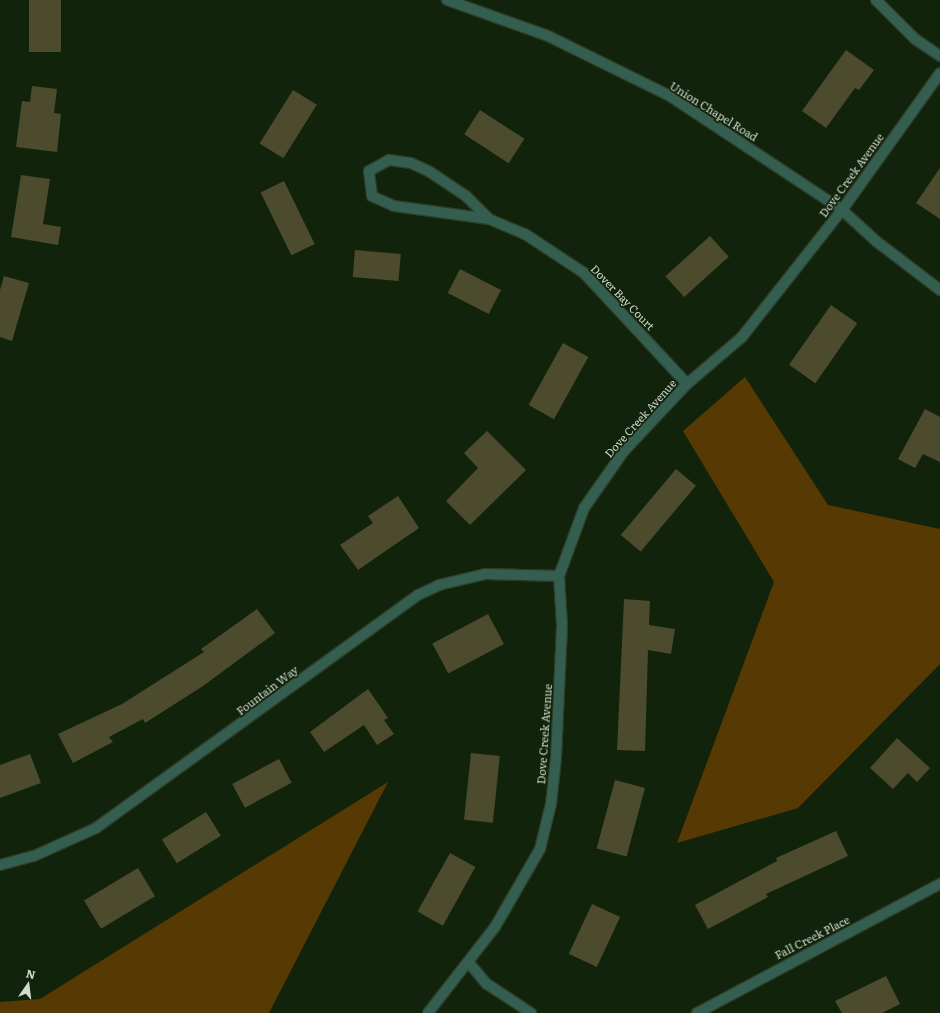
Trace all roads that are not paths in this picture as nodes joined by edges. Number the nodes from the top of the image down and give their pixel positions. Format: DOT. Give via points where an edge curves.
graph roads {
  1 [pos="447,0"];
  2 [pos="876,0"];
  3 [pos="940,56"];
  4 [pos="940,73"];
  5 [pos="842,210"];
  6 [pos="489,219"];
  7 [pos="940,290"];
  8 [pos="687,384"];
  9 [pos="560,576"];
  10 [pos="0,865"];
  11 [pos="940,884"];
  12 [pos="470,964"];
  13 [pos="428,1013"];
  14 [pos="531,1013"];
  15 [pos="697,1013"];
  1 -- 5 [label="street, Union Chapel Road" via="548,36 670,96"];
  2 -- 3 [label="street" via="915,39"];
  4 -- 5 [label="street, Dove Creek Avenue"];
  5 -- 7 [label="street, Union Chapel Road"];
  5 -- 8 [label="street, Dove Creek Avenue" via="742,337"];
  6 -- 6 [label="street, Dover Bay Court" via="466,196 411,163 390,160 369,171 372,196 394,206"];
  6 -- 8 [label="street, Dover Bay Court" via="525,234 584,273"];
  8 -- 9 [label="street, Dove Creek Avenue" via="624,451 584,508"];
  9 -- 10 [label="street, Fountain Way" via="485,574 439,585 418,595 96,828 34,856"];
  9 -- 12 [label="street, Dove Creek Avenue" via="562,625 556,750 547,826 530,869"];
  11 -- 15 [label="street, Fall Creek Place"];
  12 -- 13 [label="street, Dove Creek Avenue"];
  12 -- 14 [label="street" via="487,984"];
}
